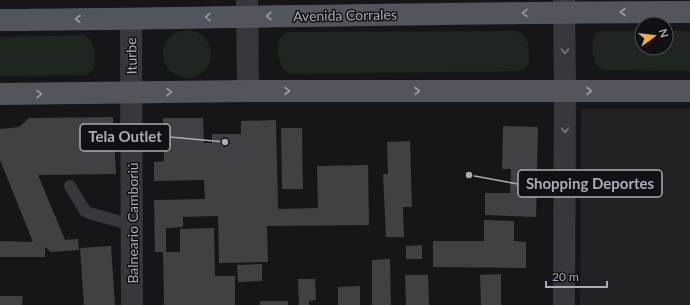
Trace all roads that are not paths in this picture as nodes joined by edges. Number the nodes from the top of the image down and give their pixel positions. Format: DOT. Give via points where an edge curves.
graph roads {
  1 [pos="564,6"];
  2 [pos="247,8"];
  3 [pos="690,12"];
  4 [pos="130,19"];
  5 [pos="0,20"];
  6 [pos="248,91"];
  7 [pos="565,91"];
  8 [pos="690,91"];
  9 [pos="131,93"];
  10 [pos="0,94"];
  11 [pos="70,186"];
  12 [pos="132,225"];
  13 [pos="132,305"];
  14 [pos="564,305"];
  1 -- 2 [label="main road, Avenida Corrales, one-way"];
  3 -- 1 [label="main road, Avenida Corrales, one-way"];
  1 -- 7 [label="street, one-way"];
  2 -- 4 [label="main road, Avenida Corrales, one-way"];
  2 -- 6 [label="street"];
  4 -- 5 [label="main road, Avenida Corrales, one-way"];
  4 -- 9 [label="street, Iturbe"];
  6 -- 7 [label="main road, one-way"];
  9 -- 6 [label="main road, one-way"];
  7 -- 8 [label="main road, one-way"];
  7 -- 14 [label="street, one-way"];
  10 -- 9 [label="main road, one-way"];
  9 -- 12 [label="street, Balneario Camboriú"];
  11 -- 12 [label="lane" via="85,211"];
  12 -- 13 [label="street, Balneario Camboriú"];
}
